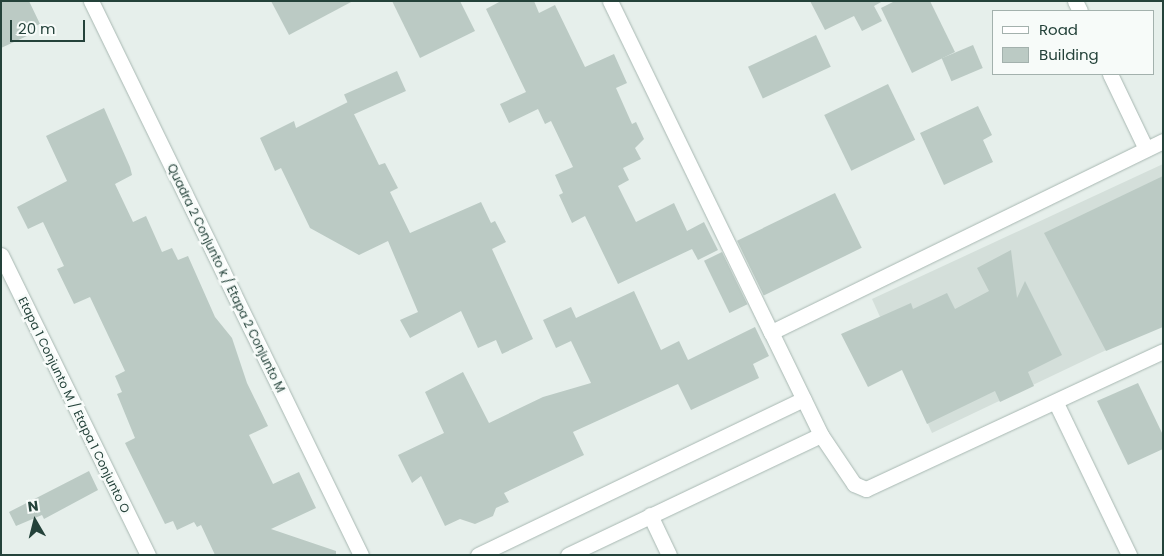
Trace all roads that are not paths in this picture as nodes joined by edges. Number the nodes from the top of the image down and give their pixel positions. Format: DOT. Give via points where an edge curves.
graph roads {
  1 [pos="91,1"];
  2 [pos="610,1"];
  3 [pos="1110,75"];
  4 [pos="1163,141"];
  5 [pos="1146,149"];
  6 [pos="1,255"];
  7 [pos="771,332"];
  8 [pos="1163,351"];
  9 [pos="803,399"];
  10 [pos="1056,402"];
  11 [pos="821,435"];
  12 [pos="650,515"];
  13 [pos="148,555"];
  14 [pos="360,555"];
  15 [pos="478,555"];
  16 [pos="568,555"];
  17 [pos="669,555"];
  18 [pos="1129,555"];
  1 -- 14 [label="street, Quadra 2 Conjunto k / Etapa 2 Conjunto M"];
  2 -- 7 [label="street"];
  3 -- 5 [label="street"];
  4 -- 5 [label="street"];
  5 -- 7 [label="street"];
  6 -- 13 [label="street, Etapa 1 Conjunto M / Etapa 1 Conjunto O"];
  7 -- 9 [label="street"];
  8 -- 10 [label="street"];
  9 -- 11 [label="street"];
  9 -- 15 [label="street"];
  10 -- 11 [label="street" via="873,488 854,484"];
  10 -- 18 [label="street"];
  11 -- 12 [label="street"];
  12 -- 16 [label="street"];
  12 -- 17 [label="street"];
}
